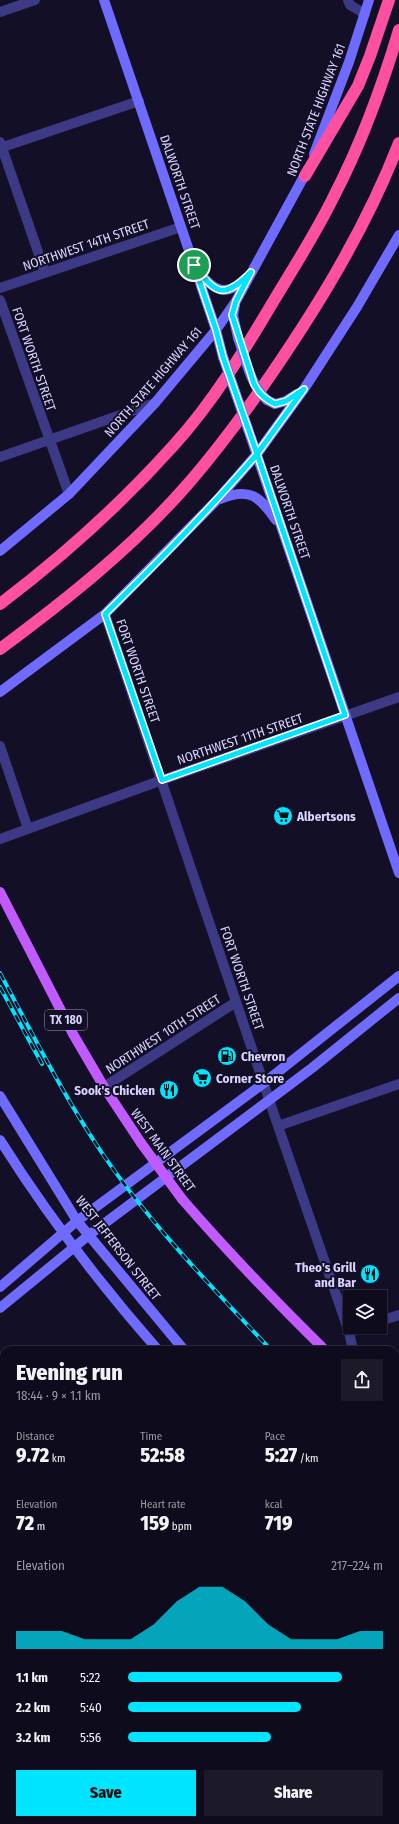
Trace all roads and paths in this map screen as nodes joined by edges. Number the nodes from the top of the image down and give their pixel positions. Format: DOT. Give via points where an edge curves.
graph roads {
  1 [pos="35,0"];
  2 [pos="104,0"];
  3 [pos="348,0"];
  4 [pos="369,0"];
  5 [pos="389,0"];
  6 [pos="0,12"];
  7 [pos="365,14"];
  8 [pos="399,30"];
  9 [pos="139,101"];
  10 [pos="399,143"];
  11 [pos="1,146"];
  12 [pos="305,176"];
  13 [pos="181,227"];
  14 [pos="399,235"];
  15 [pos="194,265"];
  16 [pos="45,272"];
  17 [pos="251,272"];
  18 [pos="0,288"];
  19 [pos="0,300"];
  20 [pos="236,301"];
  21 [pos="216,330"];
  22 [pos="304,389"];
  23 [pos="155,403"];
  24 [pos="49,441"];
  25 [pos="257,454"];
  26 [pos="0,457"];
  27 [pos="69,494"];
  28 [pos="218,499"];
  29 [pos="282,529"];
  30 [pos="0,551"];
  31 [pos="0,604"];
  32 [pos="105,614"];
  33 [pos="0,649"];
  34 [pos="0,692"];
  35 [pos="399,697"];
  36 [pos="345,715"];
  37 [pos="0,746"];
  38 [pos="162,780"];
  39 [pos="28,829"];
  40 [pos="0,839"];
  41 [pos="399,873"];
  42 [pos="0,892"];
  43 [pos="399,976"];
  44 [pos="399,998"];
  45 [pos="236,1002"];
  46 [pos="264,1083"];
  47 [pos="399,1084"];
  48 [pos="104,1087"];
  49 [pos="0,1096"];
  50 [pos="270,1100"];
  51 [pos="278,1126"];
  52 [pos="0,1140"];
  53 [pos="76,1221"];
  54 [pos="62,1233"];
  55 [pos="89,1235"];
  56 [pos="74,1248"];
  57 [pos="0,1288"];
  58 [pos="0,1308"];
  59 [pos="343,1312"];
  60 [pos="399,1315"];
  61 [pos="387,1319"];
  62 [pos="350,1334"];
  63 [pos="155,1346"];
  64 [pos="181,1346"];
  65 [pos="321,1346"];
  66 [pos="352,1346"];
  1 -- 6 [label="street"];
  2 -- 9 [label="main road, DALWORTH STREET"];
  3 -- 7 [label="street" via="350,5"];
  4 -- 7 [label="main road, NORTH STATE HIGHWAY 161"];
  5 -- 12 [label="highway" via="358,86"];
  7 -- 12 [label="main road, NORTH STATE HIGHWAY 161"];
  8 -- 31 [label="highway" via="387,71 334,196 308,244 220,387 174,445 118,502 71,546"];
  9 -- 11 [label="street"];
  9 -- 13 [label="main road, DALWORTH STREET"];
  10 -- 33 [label="highway" via="370,210 343,263 266,384 234,428 187,486 142,532 43,618"];
  11 -- 16 [label="street"];
  12 -- 17 [label="main road, NORTH STATE HIGHWAY 161"];
  13 -- 15 [label="main road, DALWORTH STREET"];
  13 -- 16 [label="street, NORTHWEST 14TH STREET"];
  14 -- 22 [label="main road" via="357,307"];
  15 -- 17 [label="main road" via="212,288 219,290 240,284"];
  15 -- 21 [label="main road, DALWORTH STREET"];
  16 -- 18 [label="street, NORTHWEST 14TH STREET"];
  17 -- 20 [label="main road, NORTH STATE HIGHWAY 161"];
  19 -- 24 [label="street, FORT WORTH STREET"];
  20 -- 21 [label="main road, NORTH STATE HIGHWAY 161"];
  20 -- 22 [label="main road, bridge" via="232,315 259,393 275,404 286,401"];
  21 -- 23 [label="main road, NORTH STATE HIGHWAY 161"];
  21 -- 25 [label="main road, DALWORTH STREET, bridge"];
  22 -- 25 [label="main road"];
  23 -- 24 [label="street"];
  23 -- 27 [label="main road, NORTH STATE HIGHWAY 161"];
  24 -- 26 [label="street"];
  24 -- 27 [label="street, FORT WORTH STREET"];
  25 -- 28 [label="main road"];
  25 -- 29 [label="main road, DALWORTH STREET"];
  27 -- 30 [label="main road, NORTH STATE HIGHWAY 161"];
  28 -- 29 [label="main road" via="245,493 255,496"];
  28 -- 32 [label="main road"];
  29 -- 36 [label="main road, DALWORTH STREET"];
  32 -- 34 [label="main road"];
  32 -- 38 [label="street, FORT WORTH STREET"];
  35 -- 36 [label="street, NORTHWEST 11TH STREET"];
  36 -- 38 [label="street, NORTHWEST 11TH STREET"];
  36 -- 41 [label="main road, DALWORTH STREET"];
  37 -- 39 [label="street"];
  38 -- 39 [label="street, NORTHWEST 11TH STREET"];
  38 -- 45 [label="street, FORT WORTH STREET"];
  39 -- 40 [label="street, NORTHWEST 11TH STREET"];
  42 -- 48 [label="main road, WEST MAIN STREET / TX 180" via="73,1034"];
  43 -- 46 [label="main road"];
  44 -- 50 [label="main road"];
  45 -- 46 [label="street, FORT WORTH STREET"];
  45 -- 48 [label="street, NORTHWEST 10TH STREET"];
  46 -- 50 [label="street, FORT WORTH STREET"];
  46 -- 53 [label="main road"];
  47 -- 51 [label="street"];
  48 -- 65 [label="main road, WEST MAIN STREET / TX 180, bridge" via="182,1199 266,1292"];
  49 -- 53 [label="main road, WEST JEFFERSON STREET"];
  50 -- 51 [label="street, FORT WORTH STREET"];
  50 -- 55 [label="main road"];
  51 -- 59 [label="street, FORT WORTH STREET"];
  52 -- 54 [label="main road"];
  53 -- 54 [label="main road"];
  53 -- 55 [label="main road, WEST JEFFERSON STREET"];
  54 -- 56 [label="main road"];
  54 -- 57 [label="main road"];
  55 -- 56 [label="main road"];
  55 -- 64 [label="main road, WEST JEFFERSON STREET"];
  56 -- 58 [label="main road"];
  56 -- 63 [label="main road" via="96,1278"];
  60 -- 61 [label="street"];
  62 -- 66 [label="street, FORT WORTH STREET"];
}
